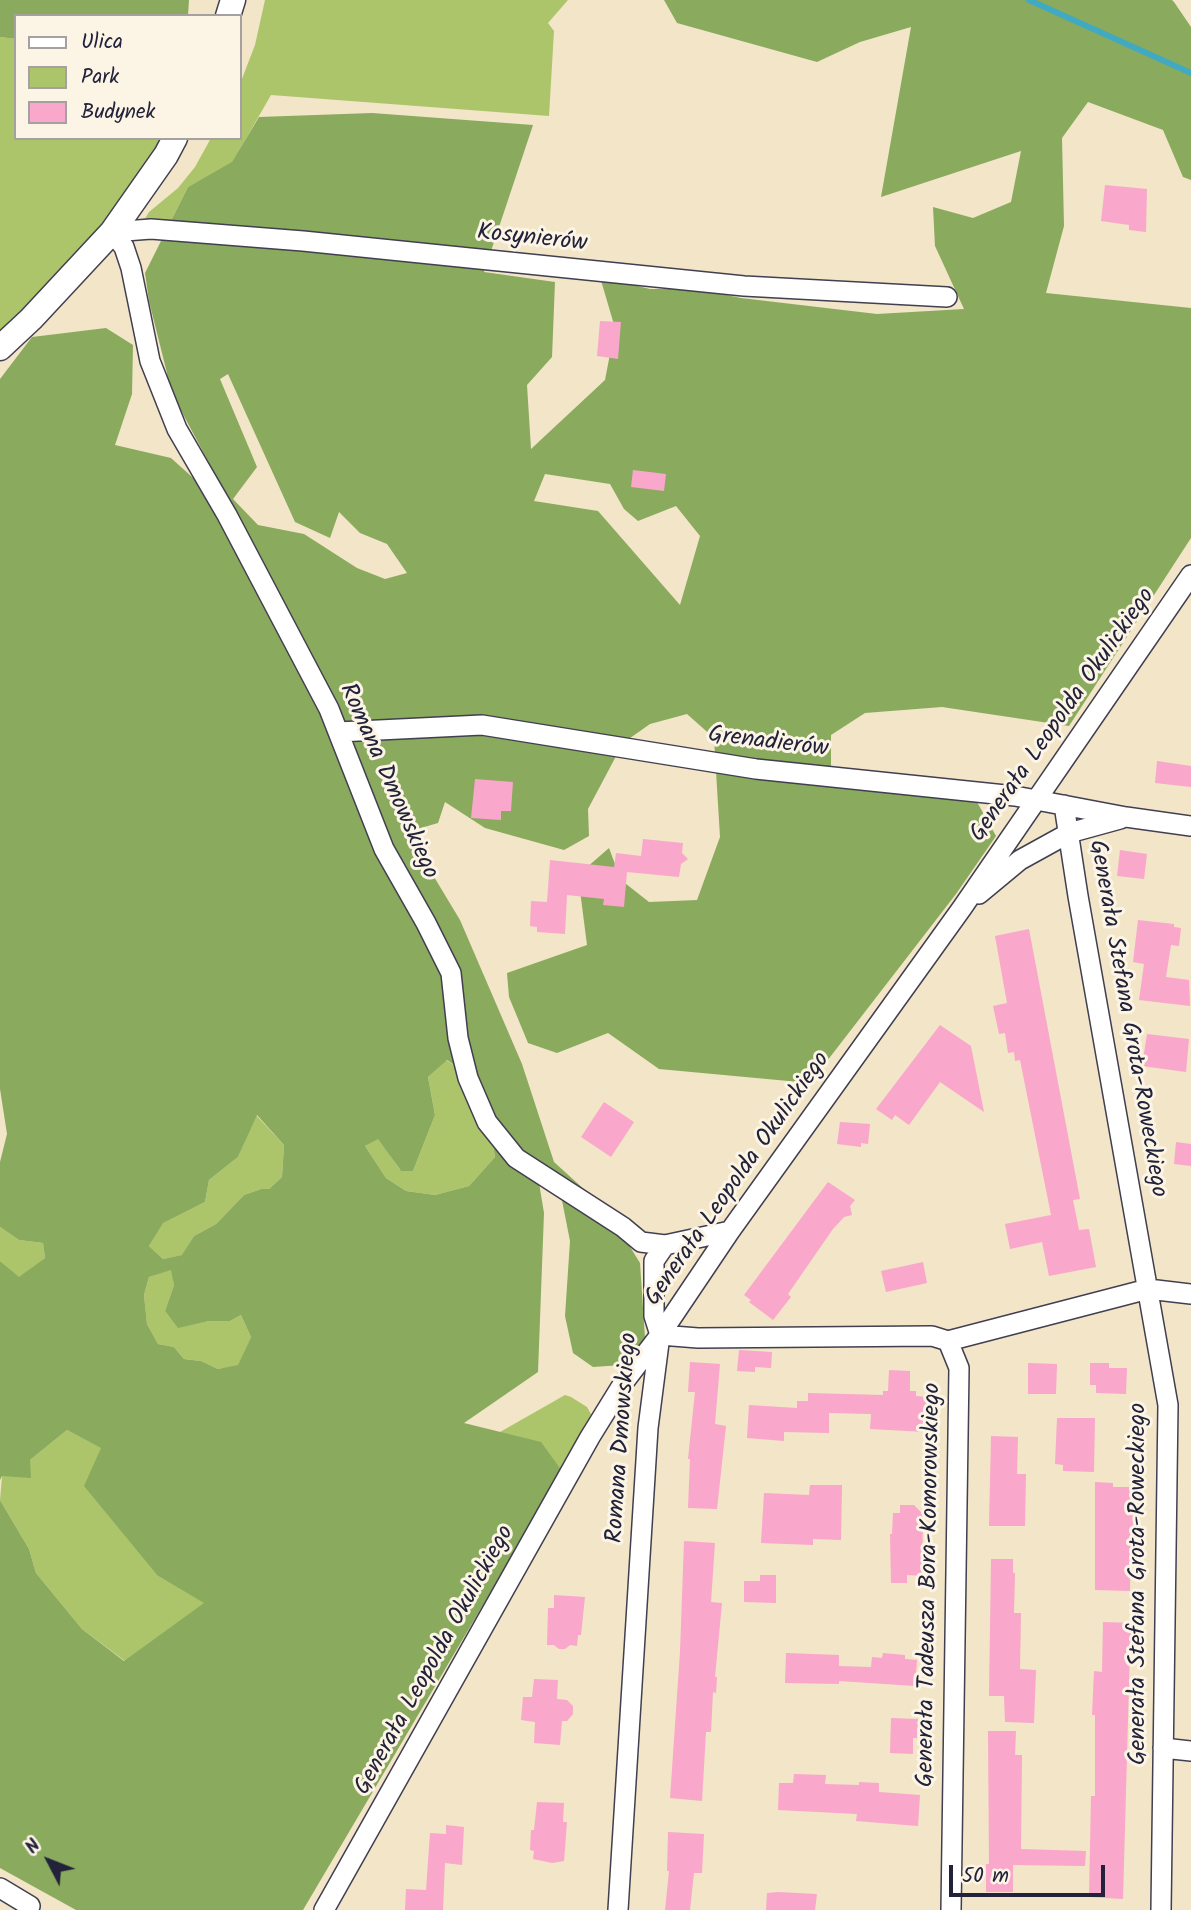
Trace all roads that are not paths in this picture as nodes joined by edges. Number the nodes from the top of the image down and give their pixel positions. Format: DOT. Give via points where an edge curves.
graph roads {
  1 [pos="174,140"];
  2 [pos="112,232"];
  3 [pos="947,297"];
  4 [pos="0,348"];
  5 [pos="1191,575"];
  6 [pos="338,732"];
  7 [pos="1037,799"];
  8 [pos="1064,805"];
  9 [pos="1126,817"];
  10 [pos="1191,826"];
  11 [pos="1069,833"];
  12 [pos="962,908"];
  13 [pos="730,1231"];
  14 [pos="666,1245"];
  15 [pos="1148,1289"];
  16 [pos="1191,1294"];
  17 [pos="660,1335"];
  18 [pos="948,1341"];
  19 [pos="1163,1748"];
  20 [pos="1191,1751"];
  21 [pos="0,1888"];
  22 [pos="27,1910"];
  23 [pos="324,1910"];
  24 [pos="618,1910"];
  25 [pos="951,1910"];
  26 [pos="1161,1910"];
  1 -- 2 [label="street"];
  2 -- 3 [label="street, Kosynierów" via="149,229 744,286"];
  2 -- 4 [label="street"];
  2 -- 6 [label="street, Romana Dmowskiego" via="124,247 131,268 150,361 177,429 227,515"];
  5 -- 7 [label="street, Generała Leopolda Okulickiego"];
  6 -- 7 [label="street, Grenadierów" via="482,725 756,769"];
  6 -- 14 [label="street, Romana Dmowskiego" via="384,849 451,973 458,1038 468,1078 487,1122 516,1158 641,1242"];
  7 -- 8 [label="street, Grenadierów"];
  7 -- 12 [label="street, Generała Leopolda Okulickiego"];
  8 -- 9 [label="street, Grenadierów"];
  8 -- 11 [label="street, Generała Stefana Grota-Roweckiego"];
  9 -- 10 [label="street, Grenadierów"];
  9 -- 11 [label="street"];
  11 -- 12 [label="street" via="1020,860"];
  11 -- 15 [label="street, Generała Stefana Grota-Roweckiego"];
  12 -- 13 [label="street, Generała Leopolda Okulickiego"];
  13 -- 14 [label="street"];
  13 -- 17 [label="street, Generała Leopolda Okulickiego"];
  14 -- 17 [label="street, Romana Dmowskiego" via="654,1261 654,1316"];
  15 -- 16 [label="street"];
  15 -- 18 [label="street"];
  15 -- 19 [label="street, Generała Stefana Grota-Roweckiego" via="1168,1405"];
  17 -- 18 [label="street" via="932,1336"];
  17 -- 23 [label="street, Generała Leopolda Okulickiego" via="590,1437"];
  17 -- 24 [label="street, Romana Dmowskiego" via="648,1428"];
  18 -- 25 [label="street, Generała Tadeusza Bora-Komorowskiego" via="959,1368"];
  19 -- 20 [label="street"];
  19 -- 26 [label="street, Generała Stefana Grota-Roweckiego"];
  21 -- 22 [label="street" via="30,1906"];
}
